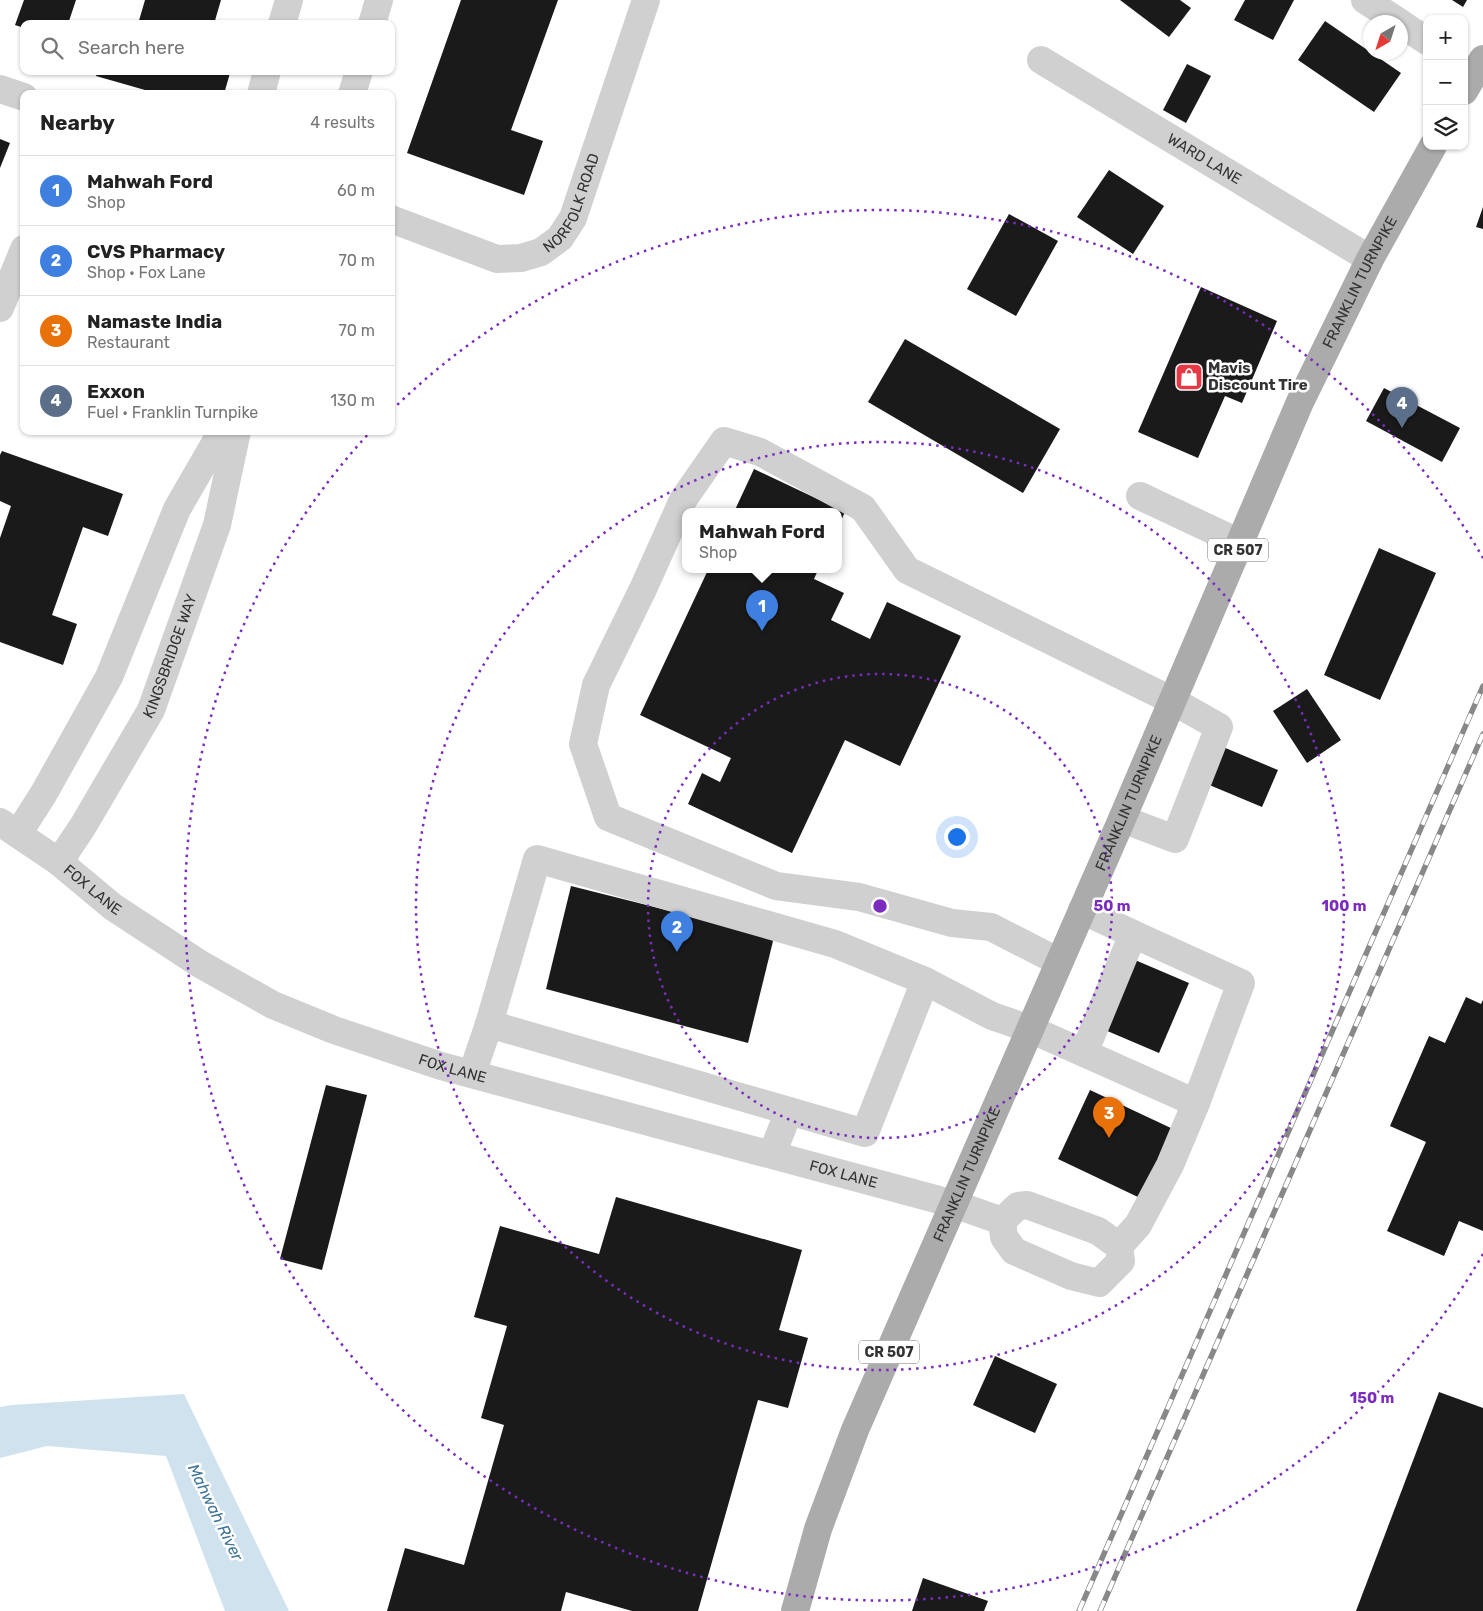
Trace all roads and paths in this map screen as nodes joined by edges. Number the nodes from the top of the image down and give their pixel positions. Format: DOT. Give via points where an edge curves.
graph roads {
  1 [pos="289,0"];
  2 [pos="379,0"];
  3 [pos="646,0"];
  4 [pos="1365,0"];
  5 [pos="1388,15"];
  6 [pos="283,20"];
  7 [pos="373,20"];
  8 [pos="1408,28"];
  9 [pos="1423,38"];
  10 [pos="1041,60"];
  11 [pos="266,75"];
  12 [pos="358,75"];
  13 [pos="0,89"];
  14 [pos="261,90"];
  15 [pos="353,90"];
  16 [pos="20,96"];
  17 [pos="1431,150"];
  18 [pos="395,220"];
  19 [pos="20,259"];
  20 [pos="1370,259"];
  21 [pos="0,308"];
  22 [pos="220,435"];
  23 [pos="236,435"];
  24 [pos="1140,496"];
  25 [pos="1240,543"];
  26 [pos="1173,701"];
  27 [pos="1122,819"];
  28 [pos="9,828"];
  29 [pos="59,862"];
  30 [pos="1082,910"];
  31 [pos="1134,934"];
  32 [pos="1059,962"];
  33 [pos="925,981"];
  34 [pos="489,1024"];
  35 [pos="1030,1030"];
  36 [pos="1084,1053"];
  37 [pos="472,1074"];
  38 [pos="1196,1102"];
  39 [pos="789,1111"];
  40 [pos="772,1154"];
  41 [pos="954,1204"];
  42 [pos="1002,1221"];
  43 [pos="1119,1246"];
  44 [pos="795,1611"];
  1 -- 6 [label="street"];
  2 -- 7 [label="street"];
  3 -- 18 [label="street, NORFOLK ROAD" via="572,218 560,238 541,252 521,258 497,258"];
  4 -- 5 [label="street"];
  8 -- 9 [label="street"];
  10 -- 20 [label="street, WARD LANE"];
  11 -- 14 [label="street"];
  12 -- 15 [label="street"];
  13 -- 16 [label="street"];
  17 -- 20 [label="main road, FRANKLIN TURNPIKE / CR 507"];
  19 -- 21 [label="street"];
  20 -- 25 [label="main road, FRANKLIN TURNPIKE / CR 507" via="1300,402"];
  22 -- 28 [label="street" via="177,508 109,676 44,793"];
  23 -- 29 [label="street, KINGSBRIDGE WAY" via="217,525 151,710"];
  24 -- 25 [label="street"];
  25 -- 26 [label="main road, FRANKLIN TURNPIKE / CR 507"];
  26 -- 27 [label="main road, FRANKLIN TURNPIKE / CR 507"];
  26 -- 27 [label="street" via="1219,727 1175,839"];
  26 -- 32 [label="street" via="908,570 863,508 760,452 724,441 683,500 596,685 583,744 608,817 776,886 859,897 952,923 991,927"];
  27 -- 30 [label="main road, FRANKLIN TURNPIKE / CR 507"];
  28 -- 29 [label="street, FOX LANE"];
  29 -- 37 [label="street, FOX LANE" via="114,907 200,964 273,1005 334,1030"];
  30 -- 31 [label="street"];
  30 -- 32 [label="main road, FRANKLIN TURNPIKE / CR 507"];
  31 -- 36 [label="street"];
  31 -- 38 [label="street" via="1241,983"];
  32 -- 35 [label="main road, FRANKLIN TURNPIKE / CR 507"];
  33 -- 34 [label="street" via="835,944 537,859"];
  33 -- 35 [label="street" via="992,1016"];
  33 -- 39 [label="street" via="865,1133"];
  34 -- 37 [label="street"];
  34 -- 39 [label="street"];
  35 -- 36 [label="street"];
  35 -- 41 [label="main road, FRANKLIN TURNPIKE / CR 507"];
  36 -- 38 [label="street"];
  37 -- 40 [label="street, FOX LANE"];
  38 -- 43 [label="street" via="1161,1182 1138,1225"];
  39 -- 40 [label="street"];
  40 -- 41 [label="street, FOX LANE"];
  41 -- 42 [label="street, FOX LANE"];
  41 -- 44 [label="main road, FRANKLIN TURNPIKE / CR 507" via="855,1430 818,1529"];
  42 -- 43 [label="street" via="1018,1206 1027,1205 1098,1231"];
  42 -- 43 [label="street" via="1004,1237 1014,1251 1071,1276 1099,1283 1121,1261"];
}
